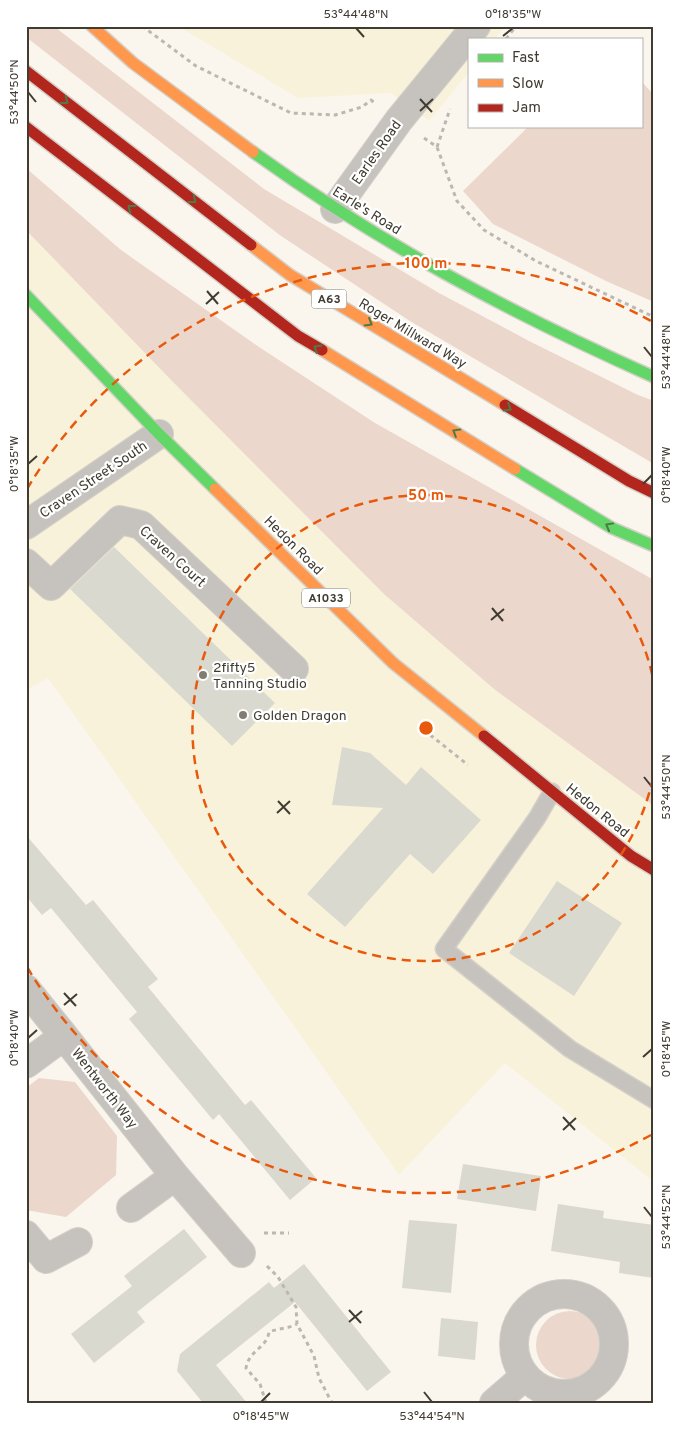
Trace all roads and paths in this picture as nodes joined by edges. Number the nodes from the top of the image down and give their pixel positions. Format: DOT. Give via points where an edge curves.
graph roads {
  1 [pos="92,26"];
  2 [pos="142,26"];
  3 [pos="476,26"];
  4 [pos="516,26"];
  5 [pos="507,38"];
  6 [pos="26,71"];
  7 [pos="371,100"];
  8 [pos="453,105"];
  9 [pos="26,127"];
  10 [pos="336,209"];
  11 [pos="26,295"];
  12 [pos="654,317"];
  13 [pos="654,377"];
  14 [pos="159,434"];
  15 [pos="654,493"];
  16 [pos="26,525"];
  17 [pos="654,546"];
  18 [pos="26,563"];
  19 [pos="294,670"];
  20 [pos="552,792"];
  21 [pos="654,870"];
  22 [pos="26,989"];
  23 [pos="64,1036"];
  24 [pos="26,1064"];
  25 [pos="654,1100"];
  26 [pos="175,1176"];
  27 [pos="131,1208"];
  28 [pos="26,1235"];
  29 [pos="78,1242"];
  30 [pos="240,1253"];
  31 [pos="278,1277"];
  32 [pos="297,1324"];
  33 [pos="525,1376"];
  34 [pos="266,1403"];
  35 [pos="332,1403"];
  36 [pos="494,1403"];
  1 -- 10 [label="highway, Earle's Road" via="126,57 232,137"];
  2 -- 7 [label="path" via="196,66 291,113 335,114 362,107"];
  3 -- 10 [label="street, Earles Road" via="398,120"];
  4 -- 5 [label="path"];
  6 -- 15 [label="highway, Roger Millward Way / A63, one-way" via="290,275"];
  8 -- 12 [label="path" via="437,147 457,201 484,230 536,261"];
  17 -- 9 [label="highway, one-way" via="612,528 298,336"];
  10 -- 13 [label="highway, Earle's Road" via="436,270 589,348"];
  11 -- 14 [label="highway, Hedon Road / A1033"];
  14 -- 16 [label="street, Craven Street South"];
  14 -- 20 [label="highway, Hedon Road / A1033" via="392,663"];
  18 -- 19 [label="street, Craven Court" via="51,586 120,520 141,525"];
  20 -- 21 [label="highway, Hedon Road / A1033" via="631,856"];
  20 -- 25 [label="lane" via="444,949 570,1049"];
  22 -- 23 [label="street"];
  23 -- 24 [label="street, Wentworth Way"];
  23 -- 26 [label="street, Wentworth Way"];
  26 -- 27 [label="street"];
  26 -- 30 [label="street, Wentworth Way"];
  28 -- 29 [label="street" via="46,1259"];
  31 -- 32 [label="path" via="296,1307"];
  32 -- 34 [label="path" via="289,1329 269,1332 268,1339 247,1360 246,1368 260,1384"];
  32 -- 35 [label="path" via="314,1356 319,1378"];
  33 -- 36 [label="street"];
}
